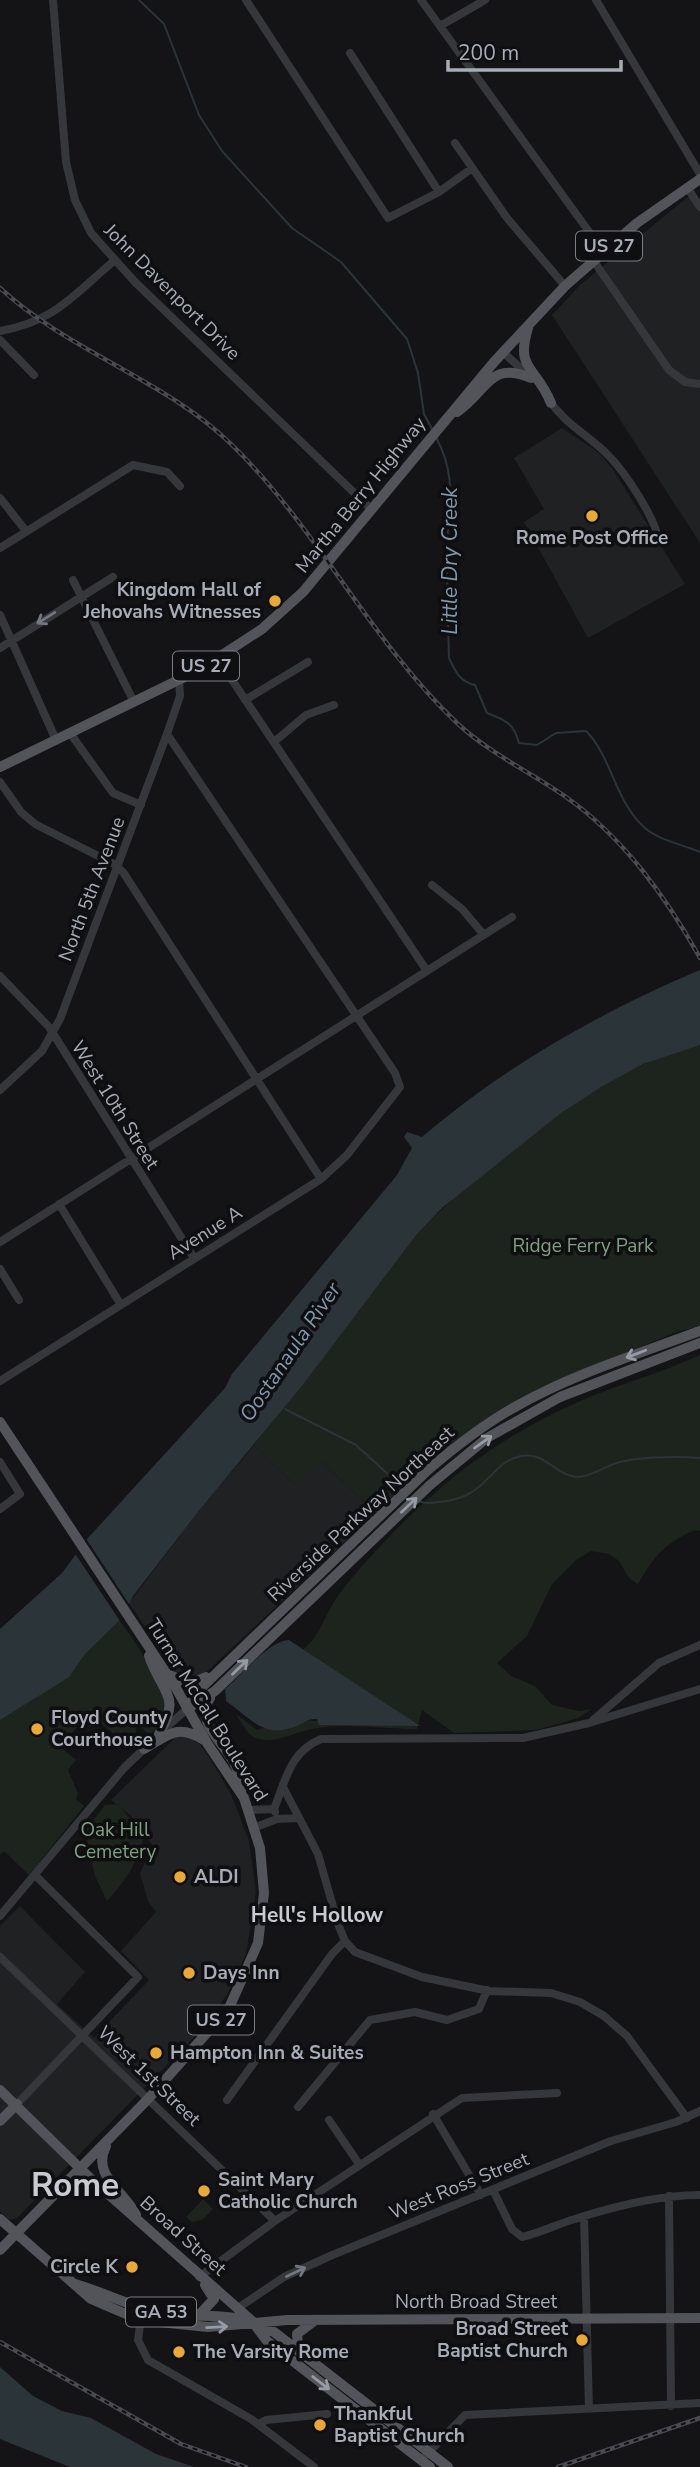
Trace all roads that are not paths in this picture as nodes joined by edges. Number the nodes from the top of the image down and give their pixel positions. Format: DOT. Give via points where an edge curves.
graph roads {
  1 [pos="53,0"];
  2 [pos="246,0"];
  3 [pos="421,0"];
  4 [pos="485,0"];
  5 [pos="596,0"];
  6 [pos="440,26"];
  7 [pos="350,54"];
  8 [pos="455,143"];
  9 [pos="471,169"];
  10 [pos="700,176"];
  11 [pos="687,187"];
  12 [pos="439,192"];
  13 [pos="700,206"];
  14 [pos="603,251"];
  15 [pos="593,260"];
  16 [pos="114,261"];
  17 [pos="565,286"];
  18 [pos="529,325"];
  19 [pos="0,331"];
  20 [pos="0,340"];
  21 [pos="503,352"];
  22 [pos="34,375"];
  23 [pos="531,378"];
  24 [pos="700,384"];
  25 [pos="551,403"];
  26 [pos="459,408"];
  27 [pos="180,486"];
  28 [pos="0,498"];
  29 [pos="372,510"];
  30 [pos="26,531"];
  31 [pos="659,543"];
  32 [pos="0,548"];
  33 [pos="113,577"];
  34 [pos="73,580"];
  35 [pos="81,596"];
  36 [pos="0,615"];
  37 [pos="10,640"];
  38 [pos="0,648"];
  39 [pos="218,659"];
  40 [pos="309,662"];
  41 [pos="179,680"];
  42 [pos="245,700"];
  43 [pos="134,702"];
  44 [pos="334,705"];
  45 [pos="70,733"];
  46 [pos="167,734"];
  47 [pos="56,740"];
  48 [pos="274,742"];
  49 [pos="0,767"];
  50 [pos="0,782"];
  51 [pos="141,805"];
  52 [pos="118,867"];
  53 [pos="432,885"];
  54 [pos="512,917"];
  55 [pos="484,935"];
  56 [pos="427,971"];
  57 [pos="0,976"];
  58 [pos="357,1016"];
  59 [pos="52,1033"];
  60 [pos="257,1080"];
  61 [pos="0,1090"];
  62 [pos="130,1158"];
  63 [pos="321,1179"];
  64 [pos="59,1204"];
  65 [pos="0,1242"];
  66 [pos="194,1258"];
  67 [pos="0,1269"];
  68 [pos="19,1300"];
  69 [pos="121,1305"];
  70 [pos="700,1331"];
  71 [pos="700,1343"];
  72 [pos="0,1381"];
  73 [pos="0,1422"];
  74 [pos="0,1462"];
  75 [pos="426,1481"];
  76 [pos="0,1509"];
  77 [pos="384,1520"];
  78 [pos="310,1583"];
  79 [pos="142,1639"];
  80 [pos="700,1645"];
  81 [pos="165,1671"];
  82 [pos="700,1689"];
  83 [pos="215,1691"];
  84 [pos="187,1709"];
  85 [pos="589,1723"];
  86 [pos="159,1734"];
  87 [pos="207,1743"];
  88 [pos="144,1749"];
  89 [pos="282,1787"];
  90 [pos="244,1798"];
  91 [pos="274,1809"];
  92 [pos="251,1810"];
  93 [pos="299,1818"];
  94 [pos="277,1819"];
  95 [pos="256,1828"];
  96 [pos="36,1875"];
  97 [pos="0,1916"];
  98 [pos="345,1941"];
  99 [pos="0,1957"];
  100 [pos="487,1990"];
  101 [pos="83,2035"];
  102 [pos="0,2090"];
  103 [pos="557,2093"];
  104 [pos="149,2098"];
  105 [pos="227,2100"];
  106 [pos="17,2104"];
  107 [pos="298,2107"];
  108 [pos="700,2111"];
  109 [pos="433,2114"];
  110 [pos="687,2118"];
  111 [pos="330,2120"];
  112 [pos="0,2121"];
  113 [pos="109,2139"];
  114 [pos="359,2164"];
  115 [pos="81,2166"];
  116 [pos="492,2190"];
  117 [pos="481,2195"];
  118 [pos="700,2195"];
  119 [pos="669,2196"];
  120 [pos="584,2216"];
  121 [pos="0,2218"];
  122 [pos="138,2220"];
  123 [pos="275,2221"];
  124 [pos="15,2234"];
  125 [pos="0,2250"];
  126 [pos="200,2277"];
  127 [pos="72,2283"];
  128 [pos="238,2308"];
  129 [pos="145,2309"];
  130 [pos="200,2314"];
  131 [pos="670,2318"];
  132 [pos="700,2318"];
  133 [pos="587,2319"];
  134 [pos="140,2320"];
  135 [pos="252,2321"];
  136 [pos="314,2321"];
  137 [pos="355,2395"];
  138 [pos="700,2403"];
  139 [pos="671,2406"];
  140 [pos="589,2409"];
  141 [pos="327,2414"];
  142 [pos="258,2424"];
  143 [pos="432,2461"];
  144 [pos="314,2467"];
  1 -- 16 [label="street, John Davenport Drive" via="71,186 87,226"];
  2 -- 12 [label="street" via="388,218"];
  3 -- 6 [label="street"];
  4 -- 6 [label="street"];
  5 -- 10 [label="street"];
  6 -- 14 [label="street"];
  7 -- 12 [label="street"];
  8 -- 9 [label="street"];
  9 -- 12 [label="street"];
  9 -- 17 [label="street"];
  10 -- 11 [label="main road, US 27"];
  11 -- 13 [label="street"];
  11 -- 14 [label="main road, US 27"];
  14 -- 15 [label="main road, US 27"];
  15 -- 17 [label="main road, US 27"];
  15 -- 24 [label="street" via="669,370 685,382"];
  16 -- 19 [label="street" via="53,313"];
  16 -- 29 [label="street, John Davenport Drive"];
  17 -- 18 [label="main road, US 27"];
  18 -- 21 [label="main road, US 27"];
  18 -- 25 [label="main road" via="523,358 541,380"];
  20 -- 22 [label="street"];
  21 -- 23 [label="street"];
  21 -- 26 [label="main road, US 27"];
  23 -- 25 [label="street"];
  23 -- 26 [label="main road" via="508,370 497,373 474,400"];
  25 -- 31 [label="street" via="571,427 609,456 658,528"];
  26 -- 29 [label="main road, Martha Berry Highway / US 27"];
  27 -- 30 [label="street" via="167,472 133,465"];
  28 -- 30 [label="street"];
  29 -- 39 [label="main road, Martha Berry Highway / US 27" via="303,592 262,629"];
  30 -- 32 [label="street"];
  33 -- 35 [label="street"];
  34 -- 35 [label="street"];
  35 -- 37 [label="street, one-way"];
  35 -- 43 [label="street"];
  36 -- 37 [label="street"];
  37 -- 38 [label="street"];
  37 -- 47 [label="street"];
  39 -- 41 [label="main road, Martha Berry Highway / US 27"];
  39 -- 42 [label="street"];
  40 -- 42 [label="street"];
  41 -- 43 [label="main road, Martha Berry Highway / US 27"];
  41 -- 46 [label="street, North 5th Avenue" via="180,696"];
  42 -- 48 [label="street"];
  43 -- 45 [label="main road, Martha Berry Highway / US 27"];
  44 -- 48 [label="street" via="306,715"];
  45 -- 47 [label="main road, Martha Berry Highway / US 27"];
  45 -- 51 [label="street" via="113,793"];
  46 -- 51 [label="street, North 5th Avenue"];
  46 -- 58 [label="street"];
  47 -- 49 [label="main road, Martha Berry Highway / US 27"];
  48 -- 56 [label="street"];
  50 -- 52 [label="street" via="34,824"];
  51 -- 52 [label="street, North 5th Avenue"];
  52 -- 59 [label="street, North 5th Avenue"];
  52 -- 60 [label="street"];
  53 -- 55 [label="street" via="462,908"];
  54 -- 55 [label="street"];
  55 -- 56 [label="street"];
  56 -- 58 [label="street"];
  57 -- 59 [label="street, West 10th Street"];
  58 -- 60 [label="street"];
  58 -- 63 [label="street, Avenue A" via="400,1082 347,1155"];
  59 -- 61 [label="street, North 5th Avenue" via="42,1051"];
  59 -- 62 [label="street, West 10th Street"];
  60 -- 62 [label="street"];
  60 -- 63 [label="street"];
  62 -- 64 [label="street"];
  62 -- 66 [label="street, West 10th Street"];
  63 -- 66 [label="street, Avenue A"];
  64 -- 65 [label="street"];
  64 -- 69 [label="street"];
  66 -- 69 [label="street, Avenue A"];
  67 -- 68 [label="street"];
  69 -- 72 [label="street, Avenue A"];
  70 -- 75 [label="main road, Riverside Parkway Northeast, one-way" via="531,1398 469,1437"];
  75 -- 71 [label="main road, Riverside Parkway Northeast, one-way" via="532,1411 589,1384"];
  73 -- 79 [label="main road, Turner McCall Boulevard / US 27"];
  74 -- 76 [label="street" via="20,1494"];
  75 -- 77 [label="main road, Riverside Parkway Northeast"];
  77 -- 78 [label="main road, Riverside Parkway Northeast"];
  83 -- 77 [label="main road, Riverside Parkway Northeast, one-way"];
  78 -- 81 [label="main road" via="303,1583 201,1680 189,1684"];
  78 -- 84 [label="main road, Riverside Parkway Northeast" via="199,1690"];
  79 -- 81 [label="main road, Turner McCall Boulevard / US 27"];
  79 -- 86 [label="main road" via="156,1678 172,1703"];
  80 -- 85 [label="street" via="659,1663"];
  81 -- 84 [label="main road, Turner McCall Boulevard / US 27"];
  82 -- 85 [label="street"];
  83 -- 84 [label="main road, Riverside Parkway Northeast"];
  83 -- 90 [label="main road" via="205,1705 205,1716 236,1766"];
  84 -- 86 [label="street, Riverside Parkway Northeast"];
  84 -- 87 [label="main road, Turner McCall Boulevard / US 27"];
  85 -- 89 [label="street" via="523,1738 321,1739 296,1755"];
  86 -- 88 [label="street, Riverside Parkway Northeast"];
  87 -- 88 [label="main road" via="185,1730"];
  87 -- 90 [label="main road, Turner McCall Boulevard / US 27"];
  88 -- 96 [label="street, Riverside Parkway Northeast"];
  89 -- 91 [label="street"];
  89 -- 93 [label="street"];
  90 -- 92 [label="main road, Turner McCall Boulevard / US 27"];
  91 -- 92 [label="street"];
  91 -- 94 [label="street"];
  92 -- 95 [label="main road, Turner McCall Boulevard / US 27"];
  93 -- 94 [label="street"];
  93 -- 98 [label="street" via="318,1854"];
  94 -- 95 [label="street"];
  95 -- 104 [label="main road, Turner McCall Boulevard / US 27" via="264,1893 260,1935 249,1969 214,2029"];
  96 -- 97 [label="street, Riverside Parkway Northeast"];
  96 -- 101 [label="street" via="138,1977"];
  98 -- 100 [label="street" via="360,1955 393,1968"];
  98 -- 105 [label="street"];
  99 -- 101 [label="street, West 1st Street"];
  100 -- 107 [label="street" via="479,2009 451,2019 415,2012 367,2022"];
  100 -- 110 [label="street" via="551,1993 604,2016 627,2036"];
  101 -- 104 [label="street, West 1st Street"];
  101 -- 106 [label="street"];
  102 -- 106 [label="main road, Broad Street"];
  103 -- 109 [label="street" via="473,2095"];
  104 -- 113 [label="main road, Turner McCall Boulevard / US 27"];
  104 -- 123 [label="street, West 1st Street"];
  106 -- 112 [label="main road"];
  106 -- 115 [label="main road, Broad Street"];
  108 -- 110 [label="street, West Ross Street"];
  109 -- 114 [label="street"];
  109 -- 117 [label="street"];
  110 -- 116 [label="street, West Ross Street" via="611,2141"];
  111 -- 114 [label="street"];
  113 -- 115 [label="main road, Turner McCall Boulevard / US 27"];
  113 -- 122 [label="main road" via="102,2155 102,2172 129,2201"];
  114 -- 123 [label="street"];
  115 -- 122 [label="main road, Broad Street"];
  115 -- 124 [label="main road, Turner McCall Boulevard / US 27"];
  116 -- 117 [label="street, West Ross Street"];
  116 -- 120 [label="street" via="519,2237"];
  128 -- 117 [label="street, West Ross Street, one-way" via="292,2273"];
  118 -- 119 [label="street"];
  119 -- 120 [label="street"];
  119 -- 131 [label="street"];
  120 -- 133 [label="street"];
  121 -- 124 [label="main road"];
  122 -- 126 [label="main road, Broad Street"];
  123 -- 126 [label="street"];
  124 -- 125 [label="main road, Turner McCall Boulevard / US 27"];
  124 -- 127 [label="main road, GA 53"];
  126 -- 128 [label="main road, Broad Street"];
  126 -- 130 [label="main road" via="214,2300"];
  127 -- 129 [label="main road, GA 53"];
  127 -- 134 [label="main road, GA 53" via="112,2311"];
  128 -- 135 [label="main road, Broad Street"];
  129 -- 130 [label="main road, GA 53"];
  129 -- 134 [label="street"];
  130 -- 135 [label="main road, GA 53"];
  131 -- 132 [label="main road, North Broad Street / GA 53"];
  131 -- 133 [label="main road, North Broad Street / GA 53"];
  131 -- 139 [label="street"];
  133 -- 136 [label="main road, North Broad Street / GA 53"];
  133 -- 140 [label="street"];
  134 -- 135 [label="main road, GA 53, one-way" via="208,2327"];
  134 -- 142 [label="street" via="138,2340 148,2360"];
  135 -- 136 [label="main road, North Broad Street / GA 53"];
  135 -- 137 [label="main road" via="274,2332"];
  135 -- 143 [label="main road, one-way" via="267,2341"];
  136 -- 137 [label="main road" via="299,2331 298,2345"];
  137 -- 143 [label="main road"];
  138 -- 139 [label="street"];
  139 -- 140 [label="street"];
  140 -- 143 [label="street" via="465,2415"];
  141 -- 142 [label="street"];
  142 -- 144 [label="street"];
}
